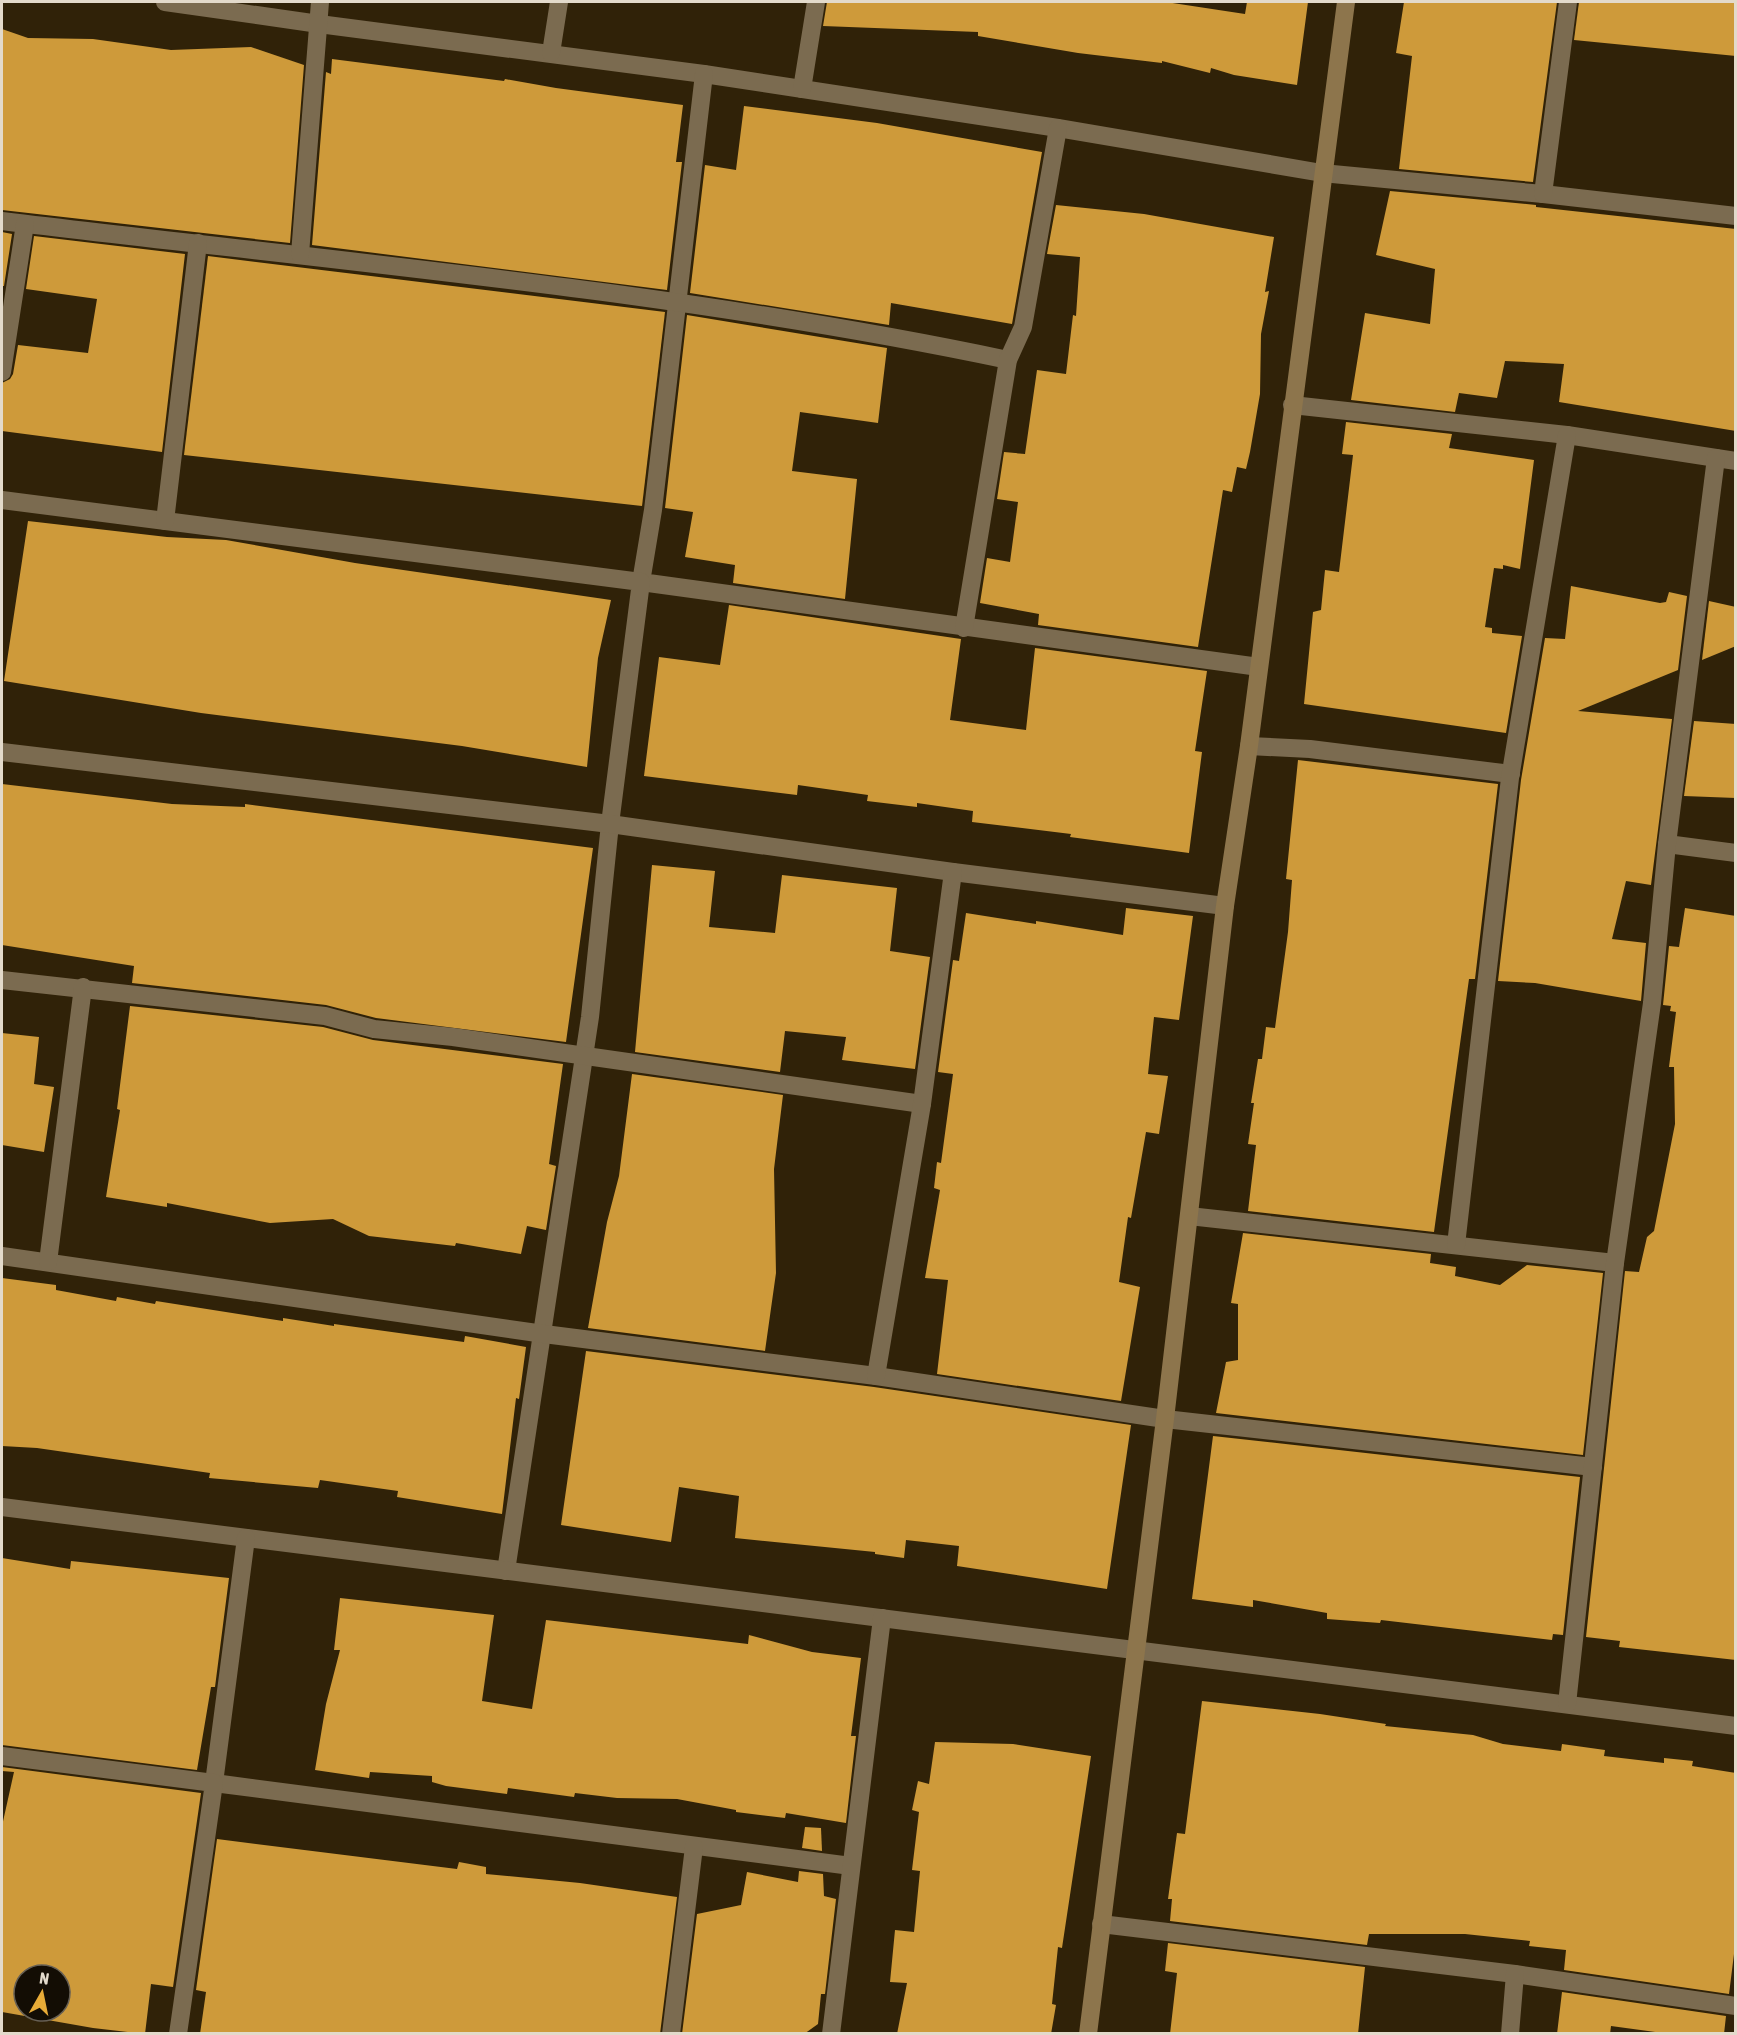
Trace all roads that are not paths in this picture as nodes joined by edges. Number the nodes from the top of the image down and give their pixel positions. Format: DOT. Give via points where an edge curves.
graph roads {
  1 [pos="165,2"];
  2 [pos="320,2"];
  3 [pos="559,2"];
  4 [pos="816,2"];
  5 [pos="1346,2"];
  6 [pos="1569,2"];
  7 [pos="319,24"];
  8 [pos="551,53"];
  9 [pos="704,74"];
  10 [pos="802,88"];
  11 [pos="1058,128"];
  12 [pos="1322,173"];
  13 [pos="1543,194"];
  14 [pos="1736,216"];
  15 [pos="2,221"];
  16 [pos="25,224"];
  17 [pos="198,243"];
  18 [pos="300,254"];
  19 [pos="676,302"];
  20 [pos="1008,360"];
  21 [pos="2,372"];
  22 [pos="1292,405"];
  23 [pos="1567,435"];
  24 [pos="1716,458"];
  25 [pos="1736,461"];
  26 [pos="2,500"];
  27 [pos="165,521"];
  28 [pos="641,582"];
  29 [pos="964,628"];
  30 [pos="1259,667"];
  31 [pos="1249,746"];
  32 [pos="2,752"];
  33 [pos="1511,774"];
  34 [pos="610,824"];
  35 [pos="1667,844"];
  36 [pos="1736,853"];
  37 [pos="953,872"];
  38 [pos="1226,906"];
  39 [pos="2,980"];
  40 [pos="83,987"];
  41 [pos="585,1055"];
  42 [pos="922,1104"];
  43 [pos="1189,1216"];
  44 [pos="1456,1245"];
  45 [pos="2,1256"];
  46 [pos="48,1262"];
  47 [pos="1615,1263"];
  48 [pos="544,1334"];
  49 [pos="876,1376"];
  50 [pos="1166,1419"];
  51 [pos="1593,1467"];
  52 [pos="2,1507"];
  53 [pos="246,1538"];
  54 [pos="506,1571"];
  55 [pos="882,1618"];
  56 [pos="1136,1650"];
  57 [pos="1567,1704"];
  58 [pos="1736,1726"];
  59 [pos="2,1756"];
  60 [pos="214,1783"];
  61 [pos="694,1847"];
  62 [pos="851,1866"];
  63 [pos="1101,1924"];
  64 [pos="1515,1974"];
  65 [pos="1736,2006"];
  66 [pos="178,2034"];
  67 [pos="671,2034"];
  68 [pos="831,2034"];
  69 [pos="1088,2034"];
  70 [pos="1510,2034"];
  1 -- 7 [label="street"];
  2 -- 7 [label="street"];
  3 -- 8 [label="street"];
  4 -- 10 [label="street"];
  5 -- 12 [label="street"];
  6 -- 13 [label="street"];
  7 -- 8 [label="street"];
  7 -- 18 [label="street"];
  8 -- 9 [label="street"];
  9 -- 10 [label="street"];
  9 -- 19 [label="street"];
  10 -- 11 [label="street"];
  11 -- 12 [label="street"];
  11 -- 20 [label="street" via="1023,327"];
  12 -- 13 [label="street"];
  12 -- 22 [label="street"];
  13 -- 14 [label="street"];
  15 -- 16 [label="street"];
  16 -- 17 [label="street"];
  16 -- 21 [label="street"];
  17 -- 18 [label="street"];
  17 -- 27 [label="street"];
  18 -- 19 [label="street"];
  19 -- 20 [label="street" via="840,327"];
  19 -- 28 [label="street"];
  20 -- 29 [label="street"];
  22 -- 23 [label="street"];
  22 -- 30 [label="street"];
  23 -- 24 [label="street"];
  23 -- 33 [label="street"];
  24 -- 25 [label="street"];
  24 -- 35 [label="street"];
  26 -- 27 [label="street"];
  27 -- 28 [label="street"];
  28 -- 29 [label="street"];
  28 -- 34 [label="street"];
  29 -- 30 [label="street"];
  30 -- 31 [label="street"];
  31 -- 33 [label="street" via="1310,748"];
  31 -- 38 [label="street"];
  32 -- 34 [label="street"];
  33 -- 44 [label="street"];
  34 -- 37 [label="street"];
  34 -- 41 [label="street"];
  35 -- 36 [label="street"];
  35 -- 47 [label="street" via="1652,1003"];
  37 -- 38 [label="street"];
  37 -- 42 [label="street"];
  38 -- 43 [label="street"];
  39 -- 40 [label="street"];
  40 -- 41 [label="street" via="325,1016 374,1029"];
  40 -- 46 [label="street"];
  41 -- 42 [label="street"];
  41 -- 48 [label="street"];
  42 -- 49 [label="street"];
  43 -- 44 [label="street"];
  43 -- 50 [label="street"];
  44 -- 47 [label="street"];
  45 -- 46 [label="street"];
  46 -- 48 [label="street"];
  47 -- 51 [label="street"];
  48 -- 49 [label="street"];
  48 -- 54 [label="street"];
  49 -- 50 [label="street"];
  50 -- 51 [label="street"];
  50 -- 56 [label="street"];
  51 -- 57 [label="street"];
  52 -- 53 [label="street"];
  53 -- 54 [label="street"];
  53 -- 60 [label="street"];
  54 -- 55 [label="street"];
  55 -- 56 [label="street"];
  55 -- 62 [label="street"];
  56 -- 57 [label="street"];
  56 -- 63 [label="street"];
  57 -- 58 [label="street"];
  59 -- 60 [label="street"];
  60 -- 61 [label="street"];
  60 -- 66 [label="street"];
  61 -- 62 [label="street"];
  61 -- 67 [label="street"];
  62 -- 68 [label="street"];
  63 -- 64 [label="street"];
  63 -- 69 [label="street"];
  64 -- 65 [label="street"];
  64 -- 70 [label="street"];
}
